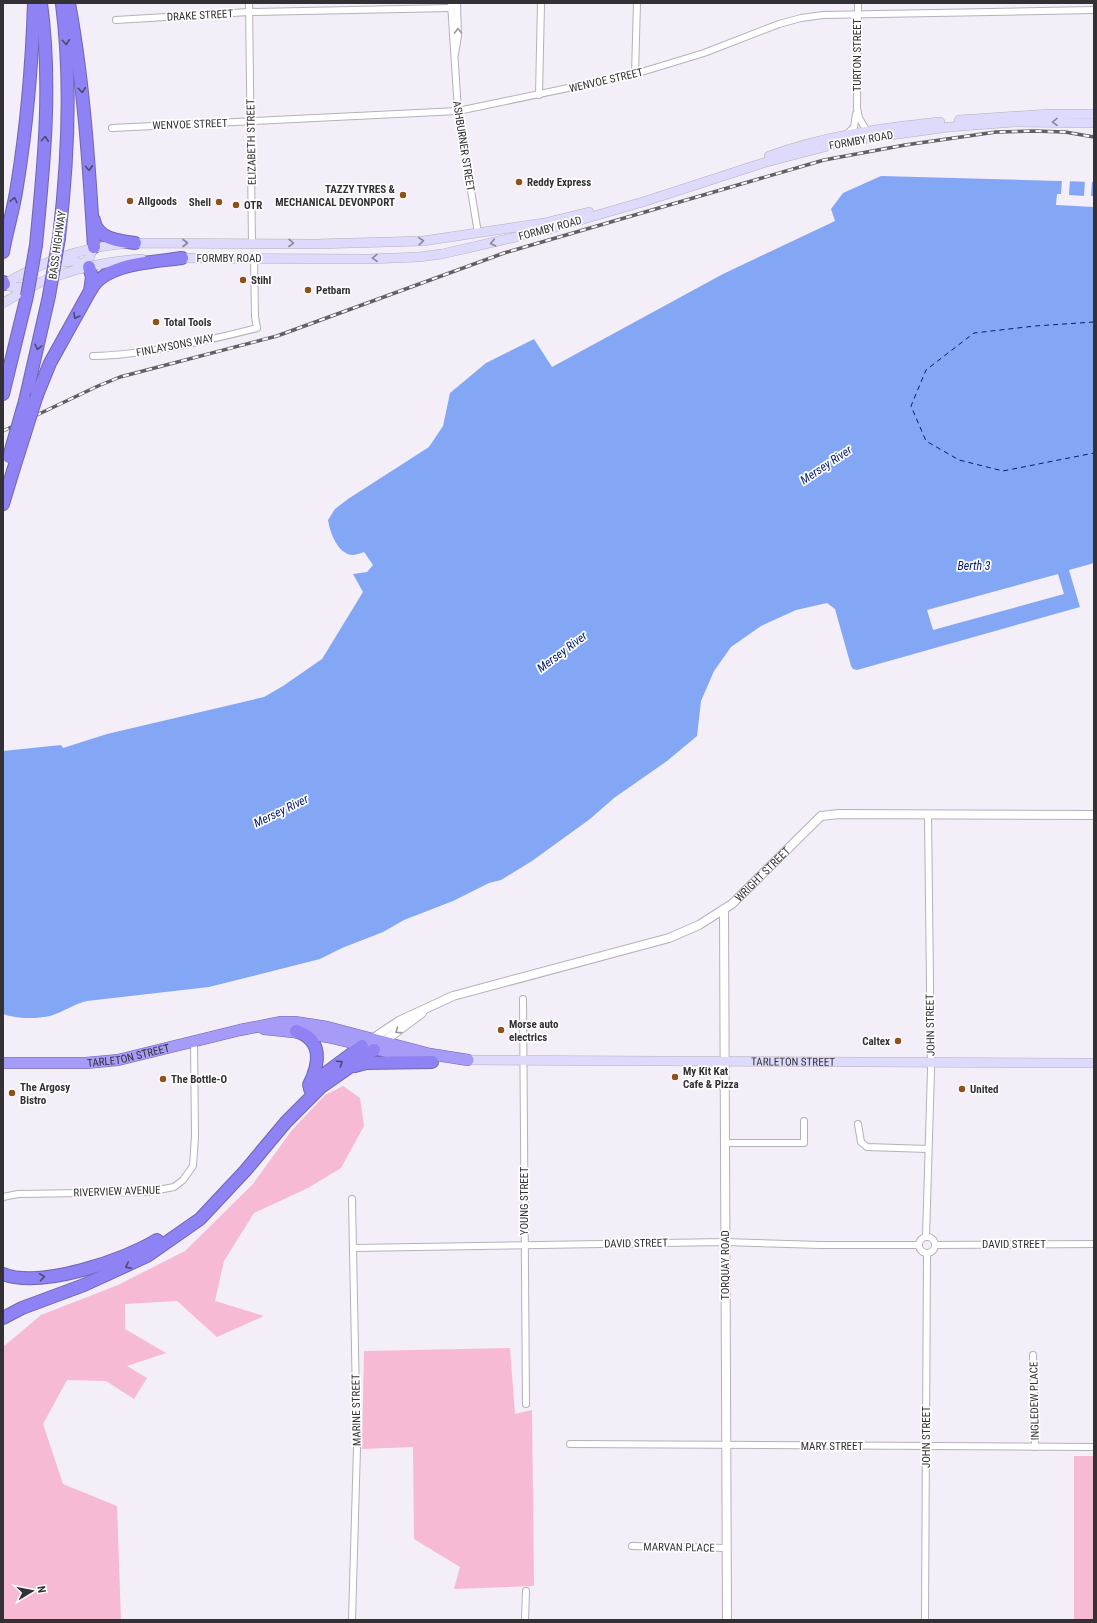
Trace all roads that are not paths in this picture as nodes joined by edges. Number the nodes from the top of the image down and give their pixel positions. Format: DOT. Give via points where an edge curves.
graph roads {
  1 [pos="34,3"];
  2 [pos="41,3"];
  3 [pos="62,3"];
  4 [pos="69,3"];
  5 [pos="249,3"];
  6 [pos="458,3"];
  7 [pos="541,3"];
  8 [pos="637,3"];
  9 [pos="858,3"];
  10 [pos="451,5"];
  11 [pos="1094,10"];
  12 [pos="249,12"];
  13 [pos="857,13"];
  14 [pos="116,20"];
  15 [pos="454,58"];
  16 [pos="635,74"];
  17 [pos="539,95"];
  18 [pos="857,108"];
  19 [pos="458,111"];
  20 [pos="1094,114"];
  21 [pos="251,122"];
  22 [pos="1094,123"];
  23 [pos="112,128"];
  24 [pos="867,131"];
  25 [pos="844,135"];
  26 [pos="92,213"];
  27 [pos="478,233"];
  28 [pos="443,238"];
  29 [pos="135,243"];
  30 [pos="252,243"];
  31 [pos="94,247"];
  32 [pos="473,248"];
  33 [pos="3,249"];
  34 [pos="254,257"];
  35 [pos="182,258"];
  36 [pos="41,265"];
  37 [pos="86,266"];
  38 [pos="39,283"];
  39 [pos="3,285"];
  40 [pos="90,291"];
  41 [pos="3,303"];
  42 [pos="257,328"];
  43 [pos="93,356"];
  44 [pos="3,394"];
  45 [pos="7,475"];
  46 [pos="3,504"];
  47 [pos="928,814"];
  48 [pos="1094,815"];
  49 [pos="724,909"];
  50 [pos="523,999"];
  51 [pos="436,1004"];
  52 [pos="251,1028"];
  53 [pos="296,1032"];
  54 [pos="194,1042"];
  55 [pos="376,1044"];
  56 [pos="362,1046"];
  57 [pos="468,1060"];
  58 [pos="524,1061"];
  59 [pos="726,1061"];
  60 [pos="432,1062"];
  61 [pos="931,1062"];
  62 [pos="3,1063"];
  63 [pos="1094,1063"];
  64 [pos="352,1067"];
  65 [pos="303,1096"];
  66 [pos="804,1121"];
  67 [pos="286,1122"];
  68 [pos="858,1124"];
  69 [pos="726,1143"];
  70 [pos="928,1149"];
  71 [pos="245,1171"];
  72 [pos="3,1197"];
  73 [pos="352,1199"];
  74 [pos="926,1237"];
  75 [pos="725,1242"];
  76 [pos="524,1244"];
  77 [pos="1094,1244"];
  78 [pos="918,1245"];
  79 [pos="935,1245"];
  80 [pos="354,1248"];
  81 [pos="927,1253"];
  82 [pos="3,1274"];
  83 [pos="3,1318"];
  84 [pos="1033,1355"];
  85 [pos="526,1404"];
  86 [pos="570,1444"];
  87 [pos="727,1445"];
  88 [pos="926,1446"];
  89 [pos="1035,1447"];
  90 [pos="1094,1447"];
  91 [pos="632,1546"];
  92 [pos="726,1548"];
  93 [pos="526,1591"];
  94 [pos="352,1620"];
  95 [pos="525,1620"];
  96 [pos="727,1620"];
  97 [pos="925,1620"];
  33 -- 1 [label="highway, one-way" via="17,187 24,138 31,75"];
  44 -- 2 [label="highway, BASS HIGHWAY, one-way, bridge" via="28,296 36,245 46,98"];
  3 -- 45 [label="highway, BASS HIGHWAY, one-way, bridge" via="66,55 67,134 58,238 49,296"];
  4 -- 26 [label="highway, one-way" via="80,72"];
  5 -- 12 [label="street, ELIZABETH STREET"];
  15 -- 6 [label="street, ASHBURNER STREET, one-way" via="458,36"];
  7 -- 17 [label="street"];
  8 -- 16 [label="street"];
  9 -- 13 [label="street, TURTON STREET"];
  10 -- 12 [label="street, DRAKE STREET"];
  10 -- 15 [label="street, ASHBURNER STREET"];
  11 -- 13 [label="street, WENVOE STREET"];
  12 -- 14 [label="street, DRAKE STREET"];
  12 -- 21 [label="street, ELIZABETH STREET"];
  13 -- 16 [label="street, WENVOE STREET" via="801,18 779,24 704,53"];
  13 -- 18 [label="street, TURTON STREET"];
  15 -- 19 [label="street, ASHBURNER STREET"];
  16 -- 17 [label="street, WENVOE STREET"];
  17 -- 19 [label="street, WENVOE STREET"];
  18 -- 24 [label="street, TURTON STREET" via="859,118"];
  18 -- 25 [label="street, TURTON STREET" via="854,126"];
  19 -- 21 [label="street, WENVOE STREET"];
  19 -- 27 [label="street, ASHBURNER STREET"];
  20 -- 24 [label="main road, FORMBY ROAD" via="990,117"];
  21 -- 23 [label="street, WENVOE STREET"];
  21 -- 30 [label="street, ELIZABETH STREET"];
  22 -- 32 [label="main road, FORMBY ROAD, one-way" via="1070,121 949,127 847,141 763,163 560,226"];
  24 -- 25 [label="main road, FORMBY ROAD"];
  25 -- 27 [label="main road, FORMBY ROAD" via="804,144 650,194 575,215 544,223"];
  26 -- 29 [label="highway" via="96,227 105,236"];
  26 -- 31 [label="highway"];
  27 -- 28 [label="main road, FORMBY ROAD"];
  30 -- 28 [label="main road, FORMBY ROAD, one-way" via="410,242"];
  28 -- 32 [label="main road" via="448,247"];
  29 -- 30 [label="main road, FORMBY ROAD, one-way"];
  29 -- 31 [label="main road, FORMBY ROAD"];
  30 -- 34 [label="main road, ELIZABETH STREET"];
  31 -- 36 [label="main road, FORMBY ROAD" via="64,255"];
  31 -- 37 [label="main road"];
  32 -- 34 [label="main road, FORMBY ROAD, one-way" via="419,257"];
  34 -- 35 [label="main road, FORMBY ROAD"];
  34 -- 42 [label="street, ELIZABETH STREET"];
  35 -- 37 [label="main road, FORMBY ROAD" via="129,260"];
  35 -- 40 [label="highway" via="118,269 96,281"];
  36 -- 37 [label="main road" via="70,260"];
  36 -- 39 [label="main road, FORMBY ROAD"];
  37 -- 38 [label="main road, FORMBY ROAD"];
  37 -- 40 [label="highway" via="92,277"];
  38 -- 39 [label="main road" via="19,288"];
  38 -- 41 [label="main road, FORMBY ROAD"];
  40 -- 45 [label="highway, one-way, bridge" via="54,356"];
  42 -- 43 [label="street, FINLAYSONS WAY" via="121,355"];
  45 -- 46 [label="highway"];
  47 -- 48 [label="street, WRIGHT STREET"];
  47 -- 49 [label="street, WRIGHT STREET" via="821,816"];
  47 -- 61 [label="street, JOHN STREET"];
  49 -- 51 [label="street, WRIGHT STREET" via="699,925 669,938 466,992"];
  49 -- 59 [label="street, TORQUAY ROAD"];
  50 -- 58 [label="street, YOUNG STREET"];
  51 -- 55 [label="street, WRIGHT STREET, one-way"];
  51 -- 55 [label="street, WRIGHT STREET" via="399,1020"];
  52 -- 53 [label="highway, TARLETON STREET"];
  52 -- 54 [label="highway, TARLETON STREET"];
  52 -- 55 [label="highway, TARLETON STREET" via="275,1022 295,1022 332,1028"];
  53 -- 56 [label="highway, TARLETON STREET"];
  53 -- 65 [label="highway" via="309,1038 317,1054 314,1075"];
  54 -- 62 [label="highway, TARLETON STREET" via="102,1062"];
  54 -- 72 [label="street, RIVERVIEW AVENUE" via="193,1166 174,1188 148,1192 18,1194"];
  55 -- 56 [label="highway, TARLETON STREET"];
  55 -- 57 [label="highway, TARLETON STREET"];
  55 -- 60 [label="highway, TARLETON STREET"];
  55 -- 64 [label="highway"];
  65 -- 56 [label="highway, one-way" via="323,1075"];
  57 -- 58 [label="main road, TARLETON STREET"];
  57 -- 60 [label="highway, TARLETON STREET"];
  58 -- 59 [label="main road, TARLETON STREET"];
  58 -- 76 [label="street, YOUNG STREET"];
  59 -- 61 [label="main road, TARLETON STREET"];
  59 -- 69 [label="street, TORQUAY ROAD"];
  60 -- 64 [label="highway" via="366,1063"];
  61 -- 63 [label="main road, TARLETON STREET"];
  61 -- 70 [label="street, JOHN STREET"];
  64 -- 67 [label="highway" via="321,1087"];
  65 -- 67 [label="highway"];
  66 -- 69 [label="street" via="804,1143"];
  67 -- 71 [label="highway"];
  68 -- 70 [label="street" via="860,1142 867,1147"];
  69 -- 75 [label="street, TORQUAY ROAD"];
  70 -- 74 [label="street, JOHN STREET"];
  82 -- 71 [label="highway, one-way" via="38,1278 114,1261 171,1232"];
  71 -- 83 [label="highway, one-way" via="200,1218 147,1256"];
  73 -- 80 [label="street, MARINE STREET"];
  74 -- 78 [label="street"];
  74 -- 79 [label="street" via="931,1238"];
  75 -- 76 [label="street, DAVID STREET"];
  75 -- 78 [label="street, DAVID STREET"];
  75 -- 87 [label="street, TORQUAY ROAD"];
  76 -- 80 [label="street, DAVID STREET"];
  76 -- 85 [label="street, YOUNG STREET"];
  77 -- 79 [label="street, DAVID STREET"];
  78 -- 81 [label="street" via="920,1250"];
  79 -- 81 [label="street" via="934,1250"];
  80 -- 94 [label="street, MARINE STREET" via="357,1448"];
  81 -- 88 [label="street, JOHN STREET"];
  84 -- 89 [label="street, INGLEDEW PLACE"];
  86 -- 87 [label="street, MARY STREET"];
  87 -- 88 [label="street, MARY STREET"];
  87 -- 92 [label="street, TORQUAY ROAD"];
  88 -- 89 [label="street, MARY STREET"];
  88 -- 97 [label="street, JOHN STREET"];
  89 -- 90 [label="street, MARY STREET"];
  91 -- 92 [label="street, MARVAN PLACE"];
  92 -- 96 [label="street, TORQUAY ROAD"];
  93 -- 95 [label="street"];
}
